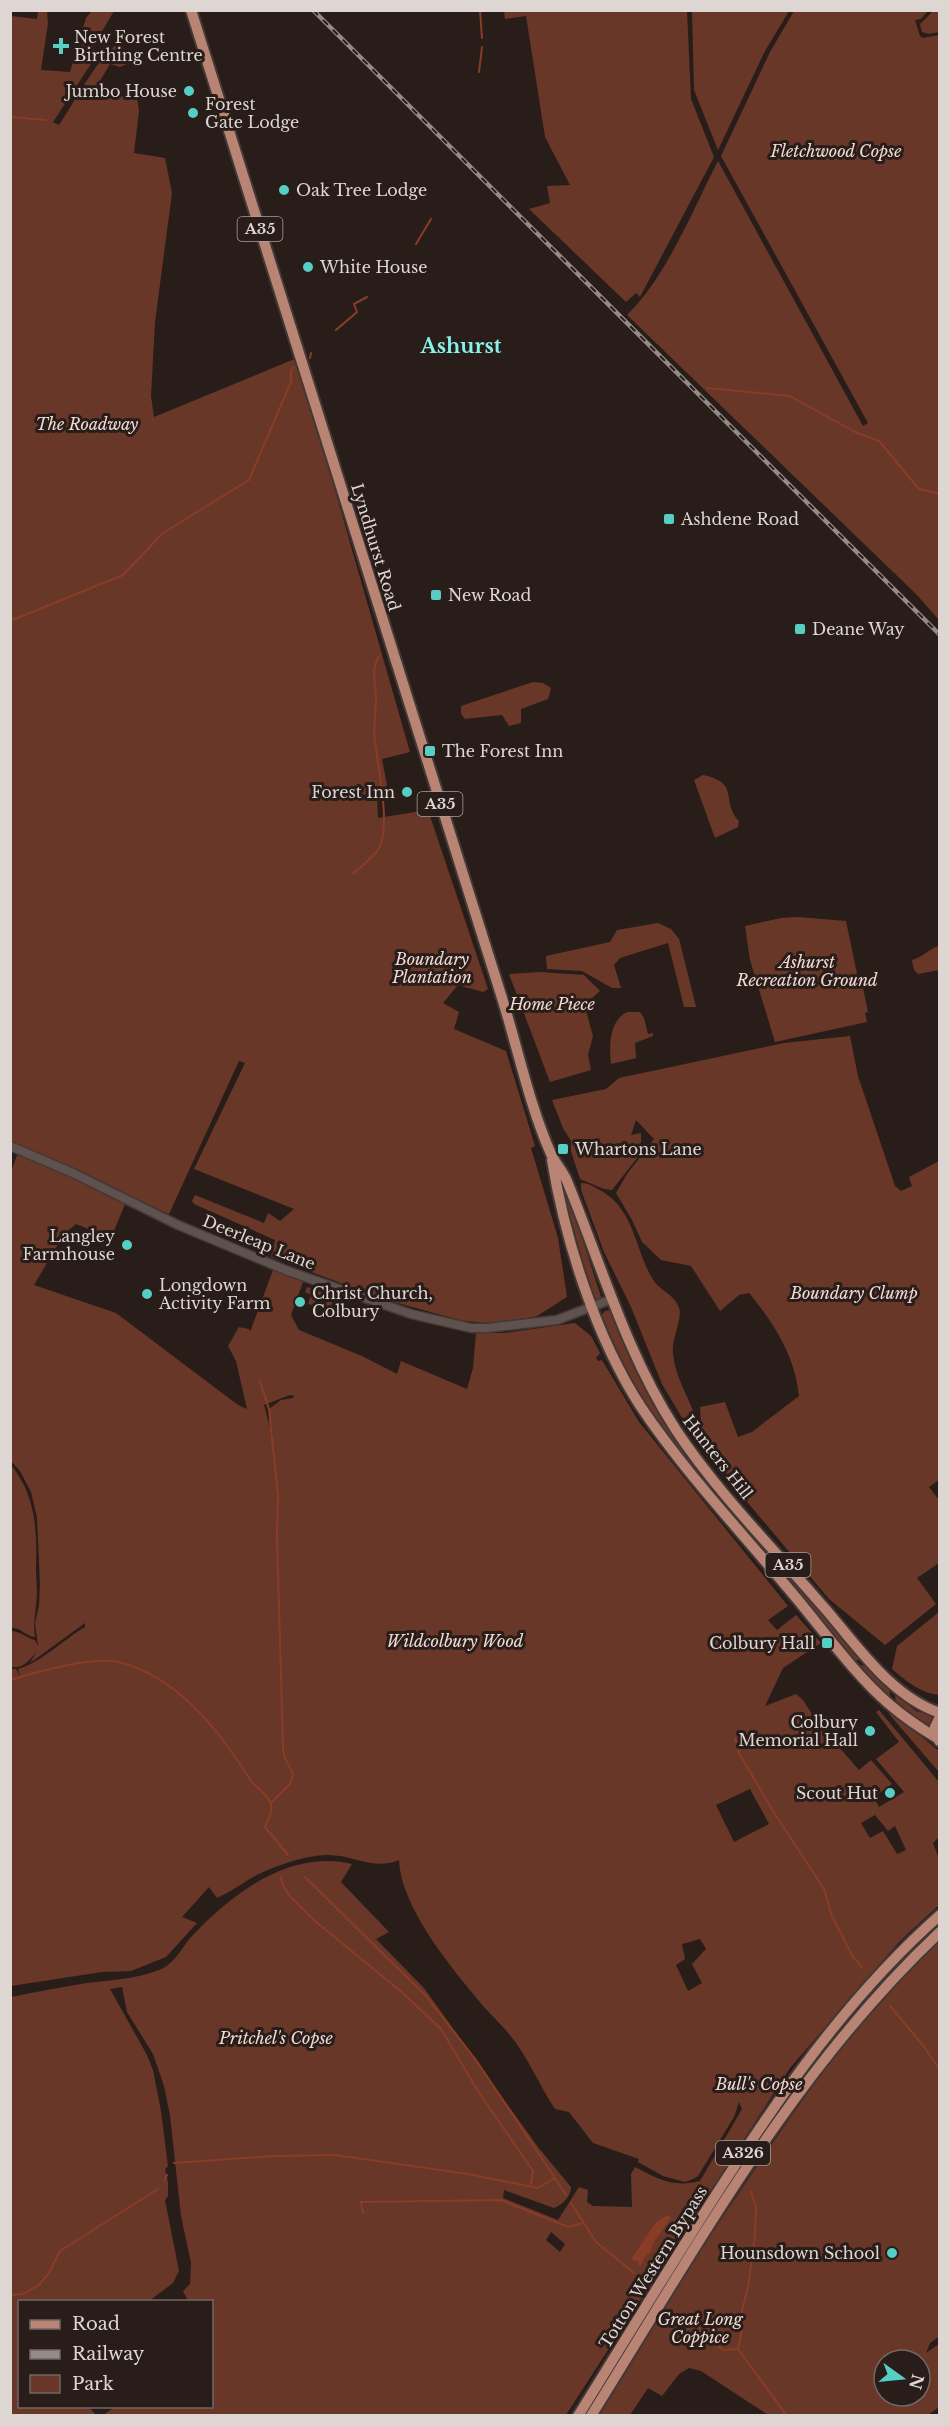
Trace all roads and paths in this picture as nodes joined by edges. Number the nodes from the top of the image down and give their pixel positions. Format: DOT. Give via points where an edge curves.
graph roads {
  1 [pos="192,10"];
  2 [pos="530,1094"];
  3 [pos="10,1146"];
  4 [pos="551,1155"];
  5 [pos="612,1299"];
  6 [pos="592,1307"];
  7 [pos="939,1713"];
  8 [pos="939,1717"];
  9 [pos="938,1740"];
  10 [pos="939,1916"];
  11 [pos="939,1932"];
  12 [pos="578,2415"];
  13 [pos="591,2415"];
  1 -- 2 [label="main road, Lyndhurst Road / A35"];
  2 -- 4 [label="main road, Hunters Hill / A35"];
  3 -- 6 [label="street, Deerleap Lane" via="178,1225 288,1271 411,1314 487,1328 545,1322"];
  4 -- 5 [label="main road, Hunters Hill / A35" via="566,1178"];
  4 -- 6 [label="main road, Hunters Hill / A35" via="558,1193"];
  5 -- 6 [label="street, Deerleap Lane"];
  5 -- 7 [label="main road, Hunters Hill / A35" via="656,1398 703,1467 878,1669 912,1701"];
  6 -- 9 [label="main road, Hunters Hill / A35" via="621,1371 660,1434 887,1703"];
  8 -- 9 [label="main road" via="935,1727"];
  10 -- 12 [label="main road, Totton Western Bypass / A326" via="892,1961 812,2054 732,2169"];
  11 -- 13 [label="main road, Totton Western Bypass / A326" via="900,1970 812,2077 742,2175"];
}
